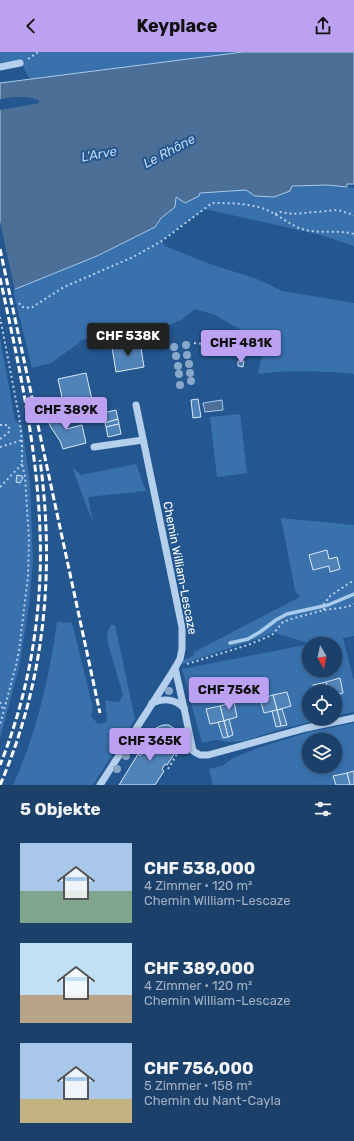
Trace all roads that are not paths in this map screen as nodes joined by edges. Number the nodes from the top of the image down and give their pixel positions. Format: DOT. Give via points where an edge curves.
graph roads {
  1 [pos="20,63"];
  2 [pos="0,67"];
  3 [pos="136,405"];
  4 [pos="143,440"];
  5 [pos="94,447"];
  6 [pos="175,668"];
  7 [pos="152,703"];
  8 [pos="184,708"];
  9 [pos="354,718"];
  10 [pos="100,785"];
  1 -- 2 [label="street"];
  3 -- 4 [label="street, Chemin William-Lescaze"];
  4 -- 5 [label="street"];
  4 -- 6 [label="street, Chemin William-Lescaze" via="182,627 182,649"];
  6 -- 7 [label="street, Chemin William-Lescaze"];
  6 -- 8 [label="street"];
  7 -- 8 [label="street" via="165,700 180,704"];
  7 -- 10 [label="street, Chemin William-Lescaze"];
  8 -- 9 [label="street" via="193,751 200,755"];
}
